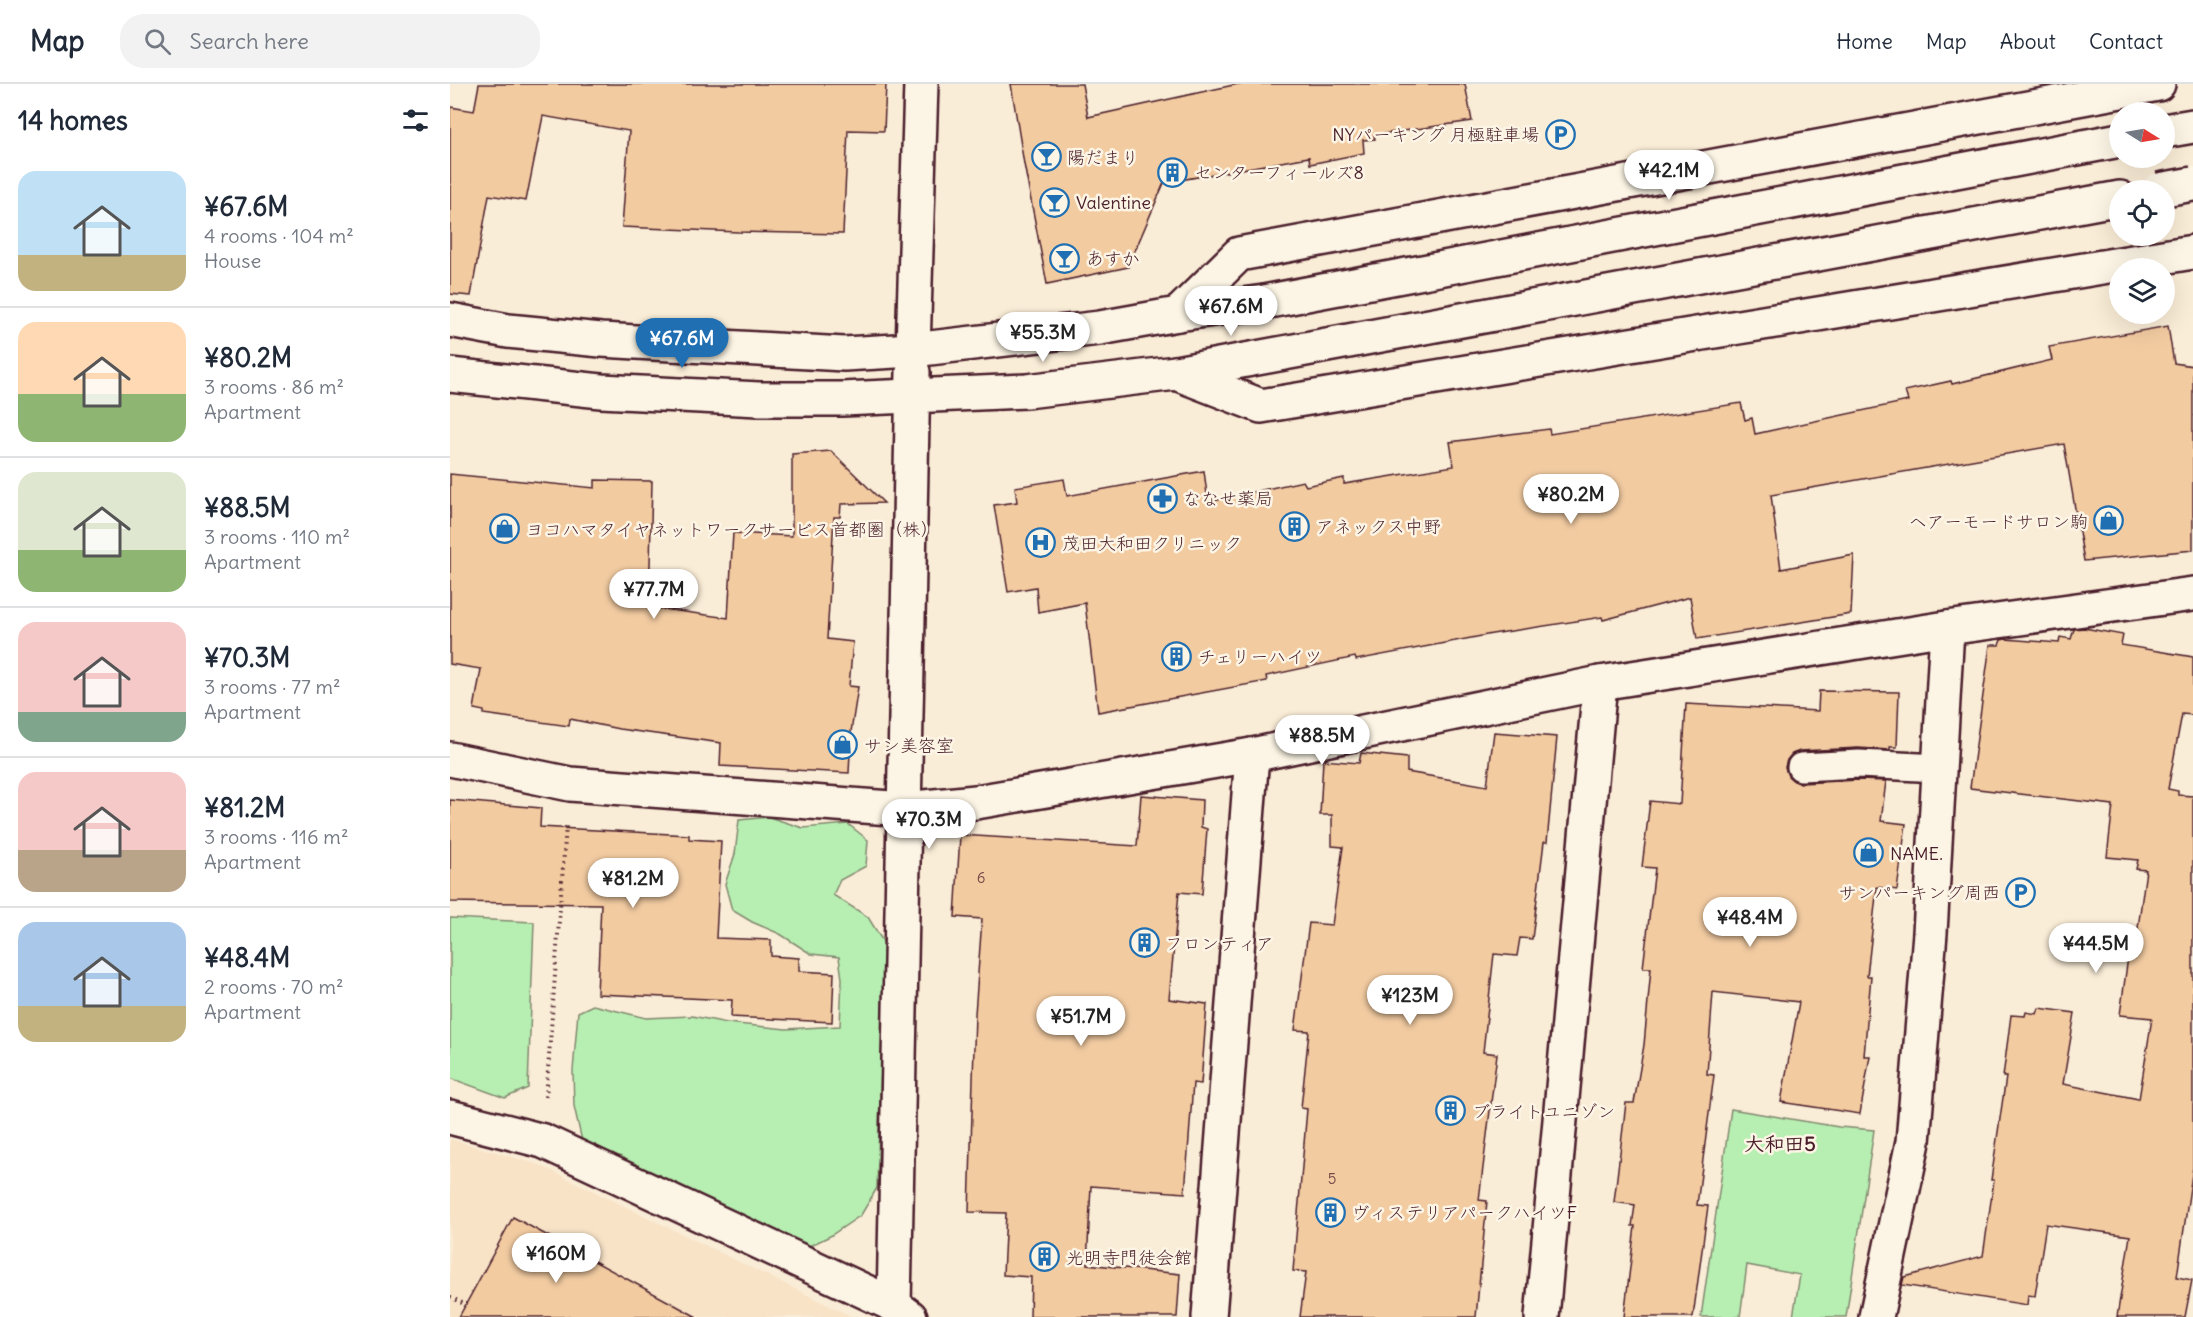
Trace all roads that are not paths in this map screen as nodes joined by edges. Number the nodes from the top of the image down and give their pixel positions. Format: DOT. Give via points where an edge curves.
graph roads {
  1 [pos="921,84"];
  2 [pos="2158,84"];
  3 [pos="2193,126"];
  4 [pos="2175,129"];
  5 [pos="2109,142"];
  6 [pos="2193,184"];
  7 [pos="2175,187"];
  8 [pos="2109,200"];
  9 [pos="2193,252"];
  10 [pos="1178,314"];
  11 [pos="450,320"];
  12 [pos="913,350"];
  13 [pos="1176,373"];
  14 [pos="450,375"];
  15 [pos="913,395"];
  16 [pos="2193,594"];
  17 [pos="1947,628"];
  18 [pos="1600,683"];
  19 [pos="1252,755"];
  20 [pos="450,759"];
  21 [pos="1801,767"];
  22 [pos="1940,768"];
  23 [pos="904,809"];
  24 [pos="450,1117"];
  25 [pos="902,1311"];
  26 [pos="1209,1317"];
  27 [pos="1542,1317"];
  28 [pos="1876,1317"];
  1 -- 12 [label="street"];
  2 -- 10 [label="street" via="1239,254"];
  3 -- 4 [label="street"];
  5 -- 10 [label="street" via="1264,302"];
  6 -- 7 [label="street, bridge"];
  8 -- 13 [label="street"];
  9 -- 13 [label="street" via="1261,406"];
  10 -- 12 [label="street" via="1100,328"];
  11 -- 12 [label="street" via="508,331 601,340 844,354"];
  12 -- 15 [label="street"];
  13 -- 15 [label="street" via="1027,391"];
  14 -- 15 [label="street" via="601,391 759,399"];
  15 -- 23 [label="street"];
  16 -- 17 [label="street"];
  17 -- 18 [label="street"];
  17 -- 22 [label="street"];
  18 -- 19 [label="street"];
  18 -- 27 [label="street"];
  19 -- 23 [label="street" via="976,802"];
  19 -- 26 [label="street"];
  20 -- 23 [label="street" via="570,784"];
  21 -- 22 [label="lane" via="1859,764"];
  22 -- 28 [label="street" via="1913,1142"];
  23 -- 25 [label="street"];
  24 -- 25 [label="street" via="543,1141"];
}
